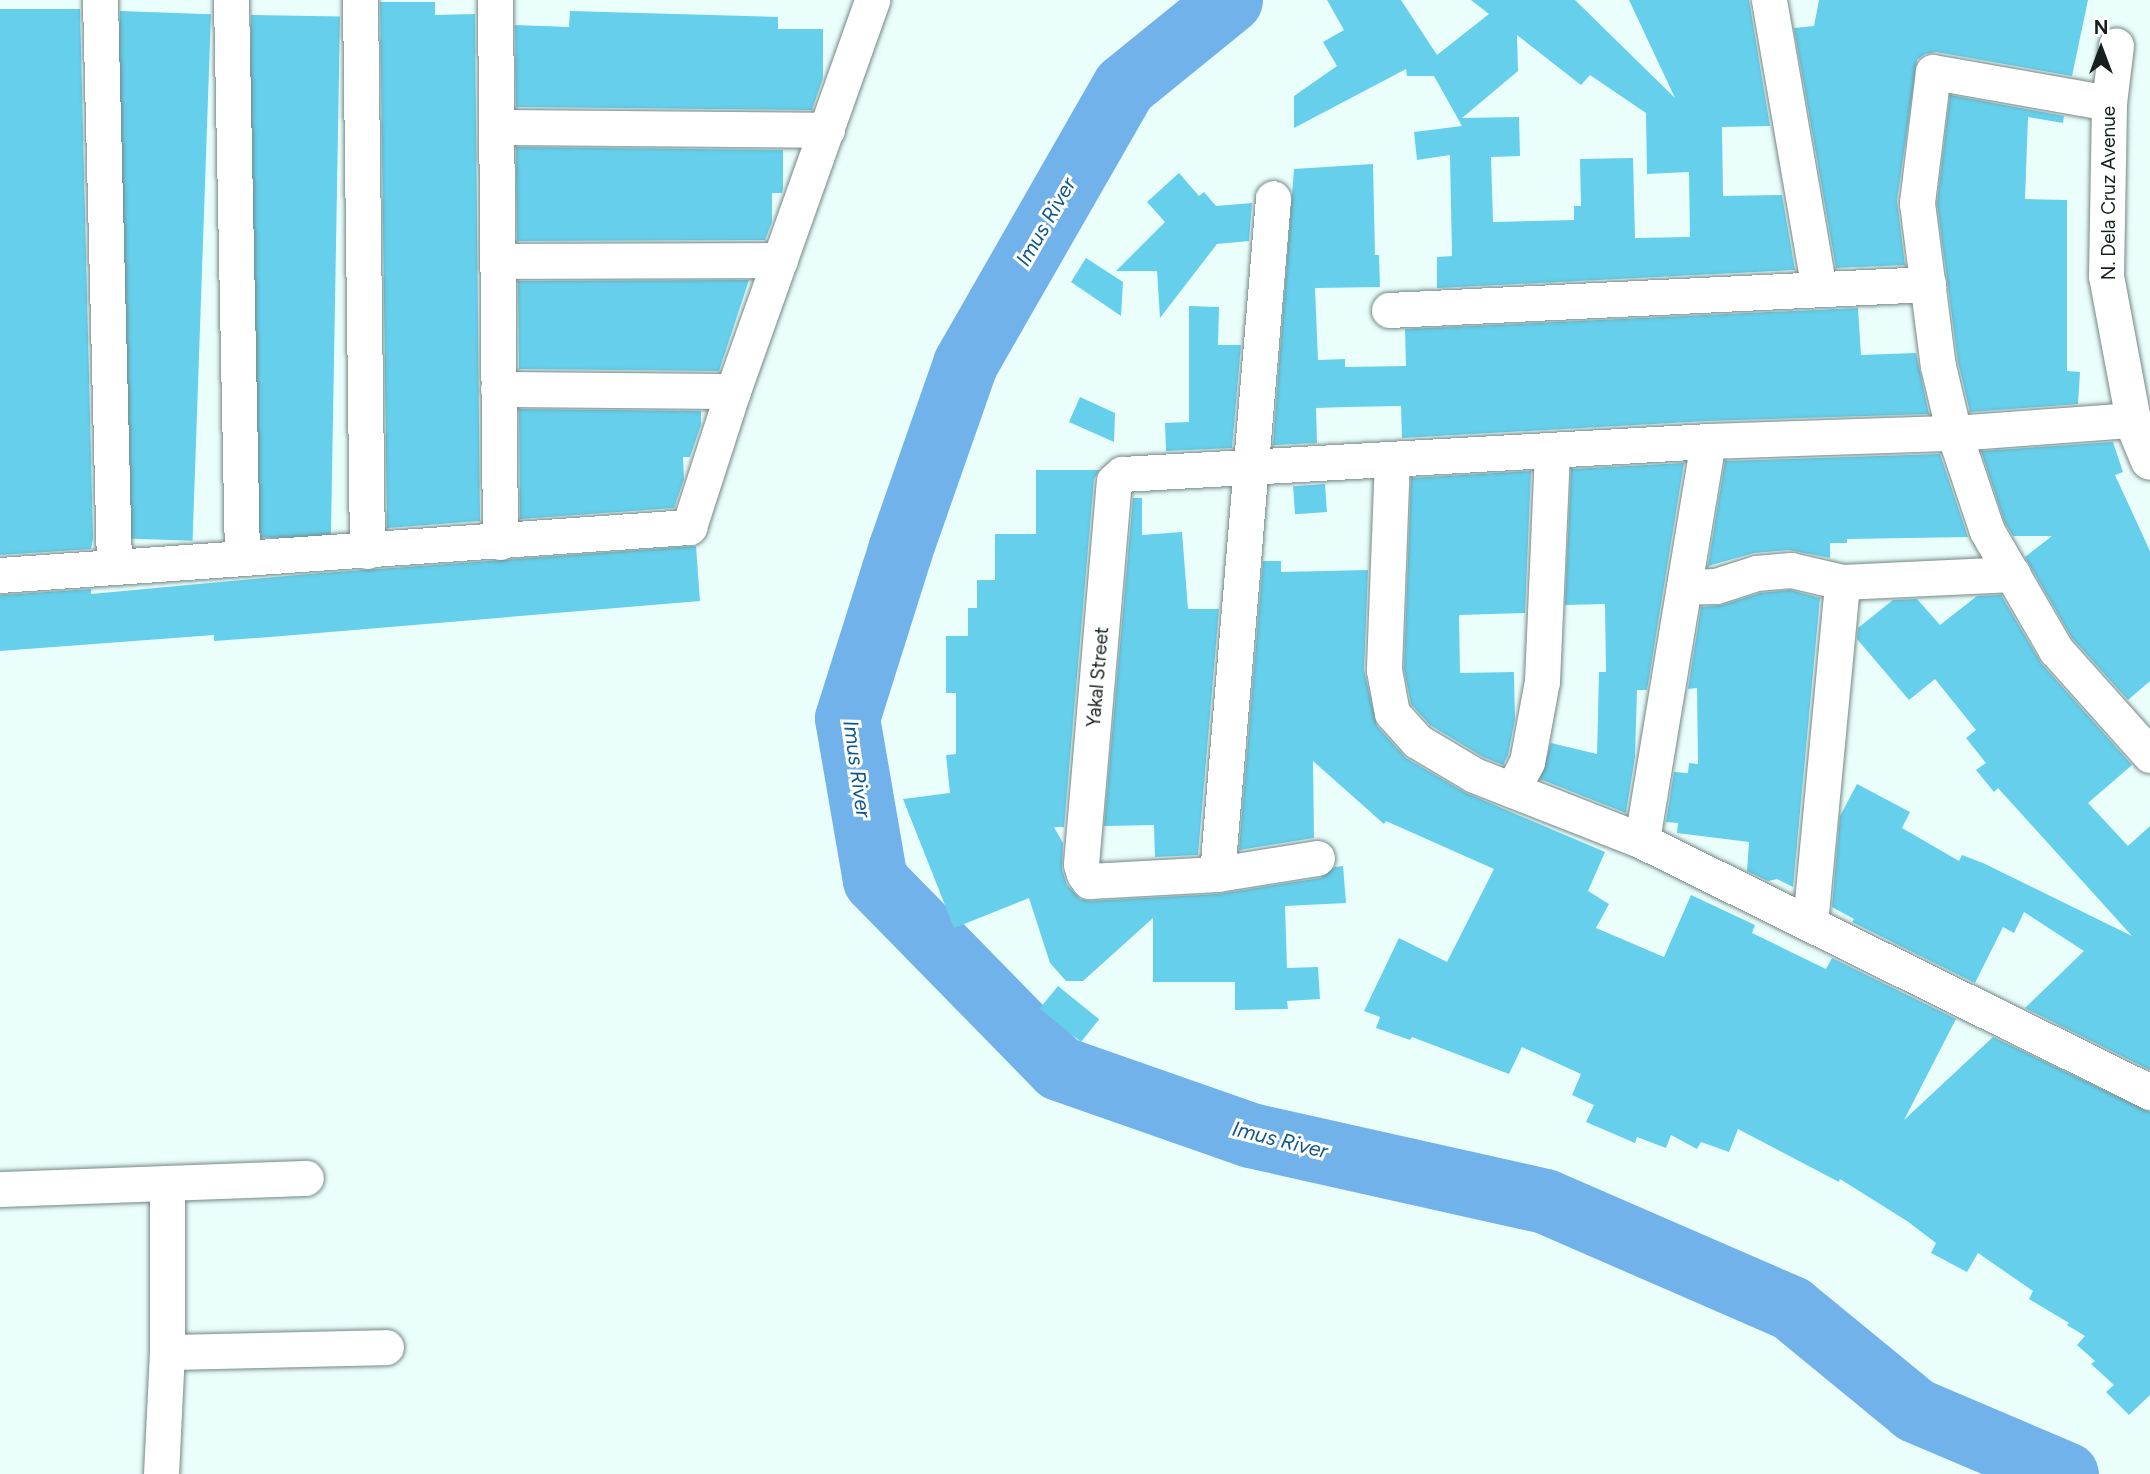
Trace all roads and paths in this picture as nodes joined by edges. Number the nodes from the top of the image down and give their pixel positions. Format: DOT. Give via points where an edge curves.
graph roads {
  1 [pos="100,0"];
  2 [pos="231,0"];
  3 [pos="360,0"];
  4 [pos="495,0"];
  5 [pos="872,0"];
  6 [pos="1769,0"];
  7 [pos="2116,46"];
  8 [pos="2109,103"];
  9 [pos="496,127"];
  10 [pos="827,130"];
  11 [pos="1273,198"];
  12 [pos="780,260"];
  13 [pos="497,261"];
  14 [pos="1928,284"];
  15 [pos="1819,289"];
  16 [pos="1389,310"];
  17 [pos="498,389"];
  18 [pos="733,391"];
  19 [pos="2133,420"];
  20 [pos="1954,433"];
  21 [pos="1707,442"];
  22 [pos="1552,450"];
  23 [pos="1392,459"];
  24 [pos="2150,461"];
  25 [pos="1249,467"];
  26 [pos="500,542"];
  27 [pos="367,551"];
  28 [pos="242,556"];
  29 [pos="114,566"];
  30 [pos="0,575"];
  31 [pos="2013,575"];
  32 [pos="1842,582"];
  33 [pos="1684,587"];
  34 [pos="2150,755"];
  35 [pos="1511,790"];
  36 [pos="1642,841"];
  37 [pos="1317,858"];
  38 [pos="1217,874"];
  39 [pos="1810,923"];
  40 [pos="2146,1084"];
  41 [pos="306,1178"];
  42 [pos="167,1183"];
  43 [pos="0,1189"];
  44 [pos="386,1348"];
  45 [pos="167,1352"];
  46 [pos="161,1474"];
  1 -- 29 [label="street"];
  2 -- 28 [label="street"];
  3 -- 27 [label="street"];
  4 -- 9 [label="street"];
  5 -- 10 [label="street"];
  6 -- 15 [label="street"];
  7 -- 8 [label="street, N. Dela Cruz Avenue"];
  8 -- 14 [label="street" via="1933,72 1917,203"];
  8 -- 19 [label="street, N. Dela Cruz Avenue" via="2106,276"];
  9 -- 10 [label="street"];
  9 -- 13 [label="street"];
  10 -- 12 [label="street"];
  11 -- 25 [label="street"];
  12 -- 13 [label="street"];
  12 -- 18 [label="street"];
  13 -- 17 [label="street"];
  14 -- 15 [label="street"];
  14 -- 20 [label="street" via="1938,366"];
  15 -- 16 [label="street"];
  17 -- 18 [label="street"];
  17 -- 26 [label="street"];
  18 -- 26 [label="street" via="689,527"];
  19 -- 20 [label="street"];
  19 -- 24 [label="street, N. Dela Cruz Avenue"];
  20 -- 21 [label="street"];
  20 -- 31 [label="street" via="1987,531"];
  21 -- 22 [label="street"];
  21 -- 33 [label="street"];
  22 -- 23 [label="street"];
  22 -- 35 [label="street" via="1542,681 1527,762"];
  23 -- 25 [label="street"];
  23 -- 35 [label="street" via="1384,670 1392,713 1417,741 1474,775"];
  25 -- 38 [label="street"];
  25 -- 38 [label="street, Yakal Street" via="1122,474 1114,481 1081,864 1089,881"];
  26 -- 27 [label="street"];
  27 -- 28 [label="street"];
  28 -- 29 [label="street"];
  29 -- 30 [label="street"];
  31 -- 32 [label="street"];
  31 -- 34 [label="street" via="2056,650"];
  32 -- 33 [label="street" via="1791,570 1756,573 1716,586"];
  32 -- 39 [label="street"];
  33 -- 36 [label="street"];
  35 -- 36 [label="street"];
  36 -- 39 [label="street"];
  37 -- 38 [label="street"];
  39 -- 40 [label="street"];
  41 -- 42 [label="street"];
  42 -- 43 [label="street"];
  42 -- 45 [label="street"];
  44 -- 45 [label="street"];
  45 -- 46 [label="street"];
}
